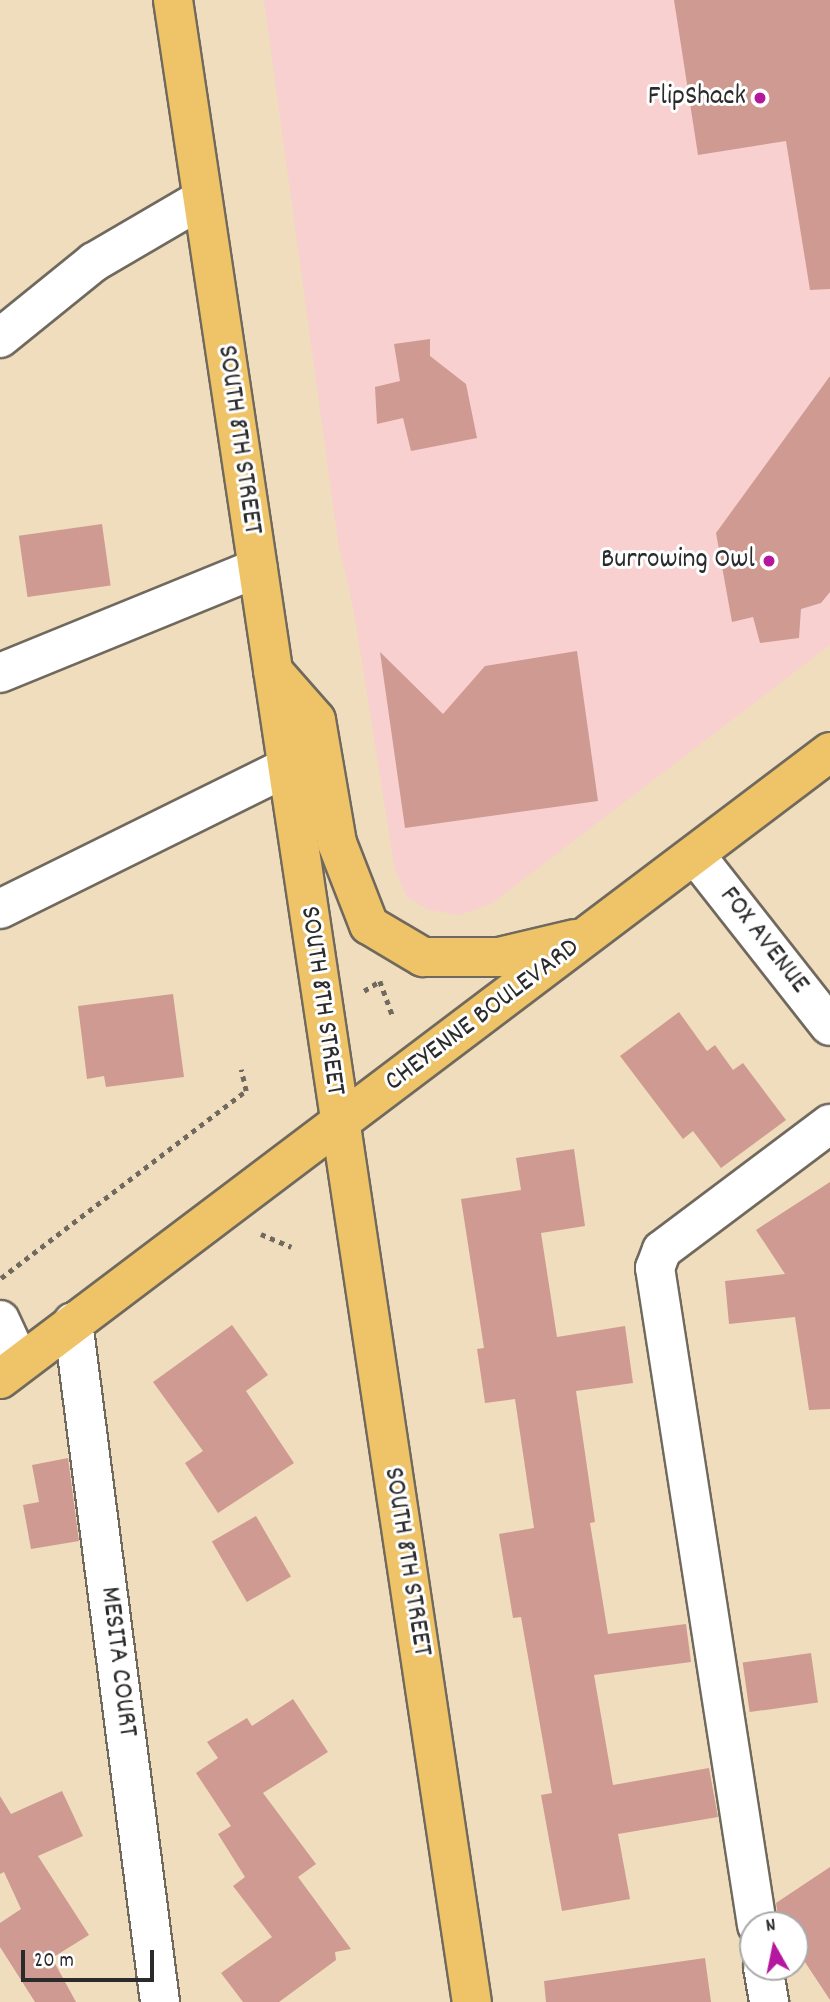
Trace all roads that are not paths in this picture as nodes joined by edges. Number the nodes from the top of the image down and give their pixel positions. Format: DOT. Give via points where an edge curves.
graph roads {
  1 [pos="173,0"];
  2 [pos="202,200"];
  3 [pos="0,338"];
  4 [pos="257,568"];
  5 [pos="273,671"];
  6 [pos="0,673"];
  7 [pos="830,752"];
  8 [pos="287,766"];
  9 [pos="696,856"];
  10 [pos="0,909"];
  11 [pos="588,937"];
  12 [pos="830,1026"];
  13 [pos="340,1123"];
  14 [pos="830,1124"];
  15 [pos="0,1320"];
  16 [pos="73,1322"];
  17 [pos="10,1371"];
  18 [pos="755,1911"];
  19 [pos="765,1981"];
  20 [pos="160,2002"];
  21 [pos="472,2002"];
  22 [pos="769,2002"];
  1 -- 2 [label="main road, SOUTH 8TH STREET"];
  2 -- 3 [label="street" via="94,262"];
  2 -- 4 [label="main road, SOUTH 8TH STREET"];
  4 -- 5 [label="main road, SOUTH 8TH STREET"];
  4 -- 6 [label="street"];
  5 -- 8 [label="main road, SOUTH 8TH STREET"];
  5 -- 11 [label="main road" via="316,720 337,842 369,925 423,957 499,957"];
  7 -- 9 [label="main road, CHEYENNE BOULEVARD"];
  8 -- 10 [label="street"];
  8 -- 13 [label="main road, SOUTH 8TH STREET"];
  9 -- 11 [label="main road, CHEYENNE BOULEVARD"];
  9 -- 12 [label="street, FOX AVENUE"];
  11 -- 13 [label="main road, CHEYENNE BOULEVARD"];
  13 -- 16 [label="main road, CHEYENNE BOULEVARD"];
  13 -- 21 [label="main road, SOUTH 8TH STREET"];
  14 -- 18 [label="street" via="662,1250 654,1268"];
  15 -- 17 [label="street"];
  16 -- 17 [label="main road, CHEYENNE BOULEVARD"];
  16 -- 20 [label="street, MESITA COURT"];
  19 -- 22 [label="street"];
}
